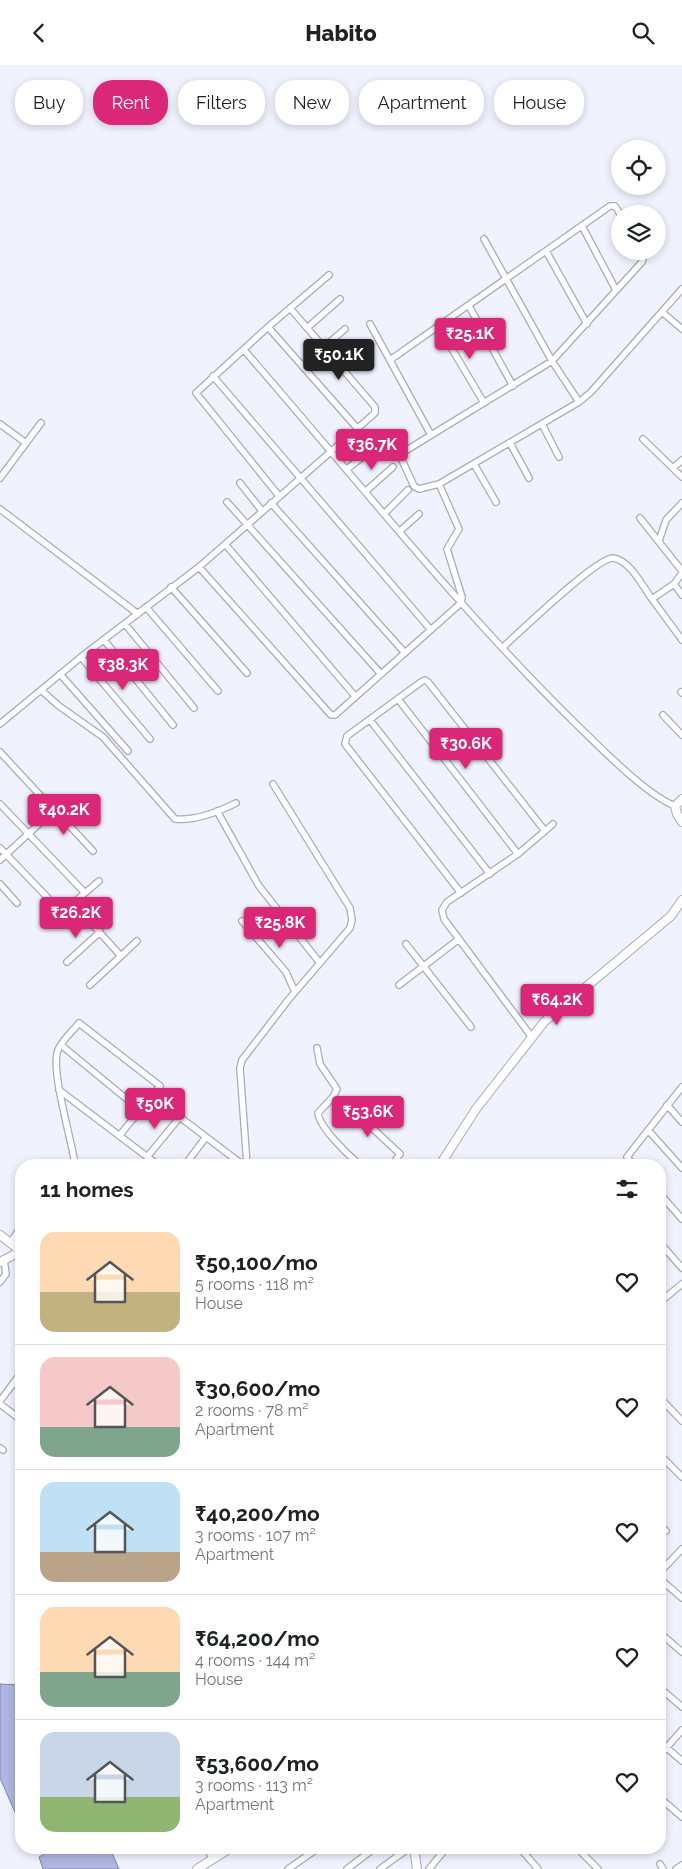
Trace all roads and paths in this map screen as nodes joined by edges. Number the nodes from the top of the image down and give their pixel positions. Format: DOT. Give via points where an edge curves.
graph roads {
  1 [pos="611,206"];
  2 [pos="582,226"];
  3 [pos="484,239"];
  4 [pos="546,251"];
  5 [pos="643,260"];
  6 [pos="329,275"];
  7 [pos="507,279"];
  8 [pos="682,289"];
  9 [pos="616,291"];
  10 [pos="340,299"];
  11 [pos="469,306"];
  12 [pos="290,308"];
  13 [pos="662,312"];
  14 [pos="587,323"];
  15 [pos="370,324"];
  16 [pos="268,327"];
  17 [pos="439,327"];
  18 [pos="307,328"];
  19 [pos="345,329"];
  20 [pos="682,329"];
  21 [pos="324,347"];
  22 [pos="244,350"];
  23 [pos="360,351"];
  24 [pos="390,360"];
  25 [pos="552,361"];
  26 [pos="341,367"];
  27 [pos="213,376"];
  28 [pos="513,386"];
  29 [pos="579,402"];
  30 [pos="484,403"];
  31 [pos="41,423"];
  32 [pos="0,424"];
  33 [pos="542,424"];
  34 [pos="357,428"];
  35 [pos="392,434"];
  36 [pos="431,435"];
  37 [pos="643,439"];
  38 [pos="26,443"];
  39 [pos="510,443"];
  40 [pos="331,450"];
  41 [pos="559,457"];
  42 [pos="682,460"];
  43 [pos="474,464"];
  44 [pos="392,467"];
  45 [pos="347,469"];
  46 [pos="673,469"];
  47 [pos="2,471"];
  48 [pos="682,477"];
  49 [pos="0,478"];
  50 [pos="299,478"];
  51 [pos="529,478"];
  52 [pos="240,483"];
  53 [pos="439,484"];
  54 [pos="408,490"];
  55 [pos="366,491"];
  56 [pos="279,495"];
  57 [pos="227,502"];
  58 [pos="496,502"];
  59 [pos="271,503"];
  60 [pos="682,503"];
  61 [pos="0,509"];
  62 [pos="262,511"];
  63 [pos="385,513"];
  64 [pos="419,514"];
  65 [pos="640,518"];
  66 [pos="247,525"];
  67 [pos="400,531"];
  68 [pos="659,541"];
  69 [pos="225,544"];
  70 [pos="199,567"];
  71 [pos="682,572"];
  72 [pos="674,584"];
  73 [pos="171,587"];
  74 [pos="682,595"];
  75 [pos="652,599"];
  76 [pos="461,603"];
  77 [pos="146,607"];
  78 [pos="138,614"];
  79 [pos="125,624"];
  80 [pos="431,630"];
  81 [pos="104,640"];
  82 [pos="682,640"];
  83 [pos="503,647"];
  84 [pos="405,653"];
  85 [pos="81,657"];
  86 [pos="247,673"];
  87 [pos="60,674"];
  88 [pos="381,674"];
  89 [pos="41,690"];
  90 [pos="218,691"];
  91 [pos="355,696"];
  92 [pos="398,699"];
  93 [pos="194,708"];
  94 [pos="663,715"];
  95 [pos="370,720"];
  96 [pos="0,724"];
  97 [pos="173,725"];
  98 [pos="682,735"];
  99 [pos="150,739"];
  100 [pos="128,751"];
  101 [pos="0,752"];
  102 [pos="273,784"];
  103 [pos="682,799"];
  104 [pos="236,803"];
  105 [pos="0,804"];
  106 [pos="50,806"];
  107 [pos="675,806"];
  108 [pos="217,811"];
  109 [pos="682,821"];
  110 [pos="553,824"];
  111 [pos="545,831"];
  112 [pos="28,835"];
  113 [pos="0,848"];
  114 [pos="93,851"];
  115 [pos="6,854"];
  116 [pos="518,854"];
  117 [pos="0,860"];
  118 [pos="490,874"];
  119 [pos="99,881"];
  120 [pos="0,884"];
  121 [pos="85,893"];
  122 [pos="461,893"];
  123 [pos="48,898"];
  124 [pos="682,900"];
  125 [pos="17,903"];
  126 [pos="242,921"];
  127 [pos="100,932"];
  128 [pos="459,939"];
  129 [pos="137,941"];
  130 [pos="406,944"];
  131 [pos="121,956"];
  132 [pos="67,962"];
  133 [pos="320,963"];
  134 [pos="424,966"];
  135 [pos="90,985"];
  136 [pos="399,985"];
  137 [pos="295,992"];
  138 [pos="471,1027"];
  139 [pos="531,1036"];
  140 [pos="61,1045"];
  141 [pos="316,1048"];
  142 [pos="682,1087"];
  143 [pos="59,1091"];
  144 [pos="152,1096"];
  145 [pos="667,1105"];
  146 [pos="140,1110"];
  147 [pos="353,1110"];
  148 [pos="180,1117"];
  149 [pos="682,1121"];
  150 [pos="648,1130"];
  151 [pos="119,1136"];
  152 [pos="206,1137"];
  153 [pos="147,1157"];
  154 [pos="234,1158"];
  155 [pos="74,1159"];
  156 [pos="150,1159"];
  157 [pos="190,1159"];
  158 [pos="247,1159"];
  159 [pos="354,1159"];
  160 [pos="396,1159"];
  161 [pos="444,1159"];
  162 [pos="628,1159"];
  163 [pos="682,1167"];
  164 [pos="666,1201"];
  165 [pos="682,1219"];
  166 [pos="0,1235"];
  167 [pos="15,1236"];
  168 [pos="10,1243"];
  169 [pos="15,1247"];
  170 [pos="666,1250"];
  171 [pos="15,1254"];
  172 [pos="2,1261"];
  173 [pos="682,1268"];
  174 [pos="0,1283"];
  175 [pos="682,1284"];
  176 [pos="666,1297"];
  177 [pos="15,1383"];
  178 [pos="0,1402"];
  179 [pos="666,1404"];
  180 [pos="15,1415"];
  181 [pos="682,1421"];
  182 [pos="666,1461"];
  183 [pos="682,1477"];
  184 [pos="682,1549"];
  185 [pos="666,1566"];
  186 [pos="666,1584"];
  187 [pos="682,1598"];
  188 [pos="666,1638"];
  189 [pos="682,1652"];
  190 [pos="666,1693"];
  191 [pos="682,1707"];
  192 [pos="682,1730"];
  193 [pos="666,1748"];
  194 [pos="682,1761"];
  195 [pos="666,1802"];
  196 [pos="682,1817"];
  197 [pos="210,1854"];
  198 [pos="220,1854"];
  199 [pos="310,1854"];
  200 [pos="367,1854"];
  201 [pos="404,1854"];
  202 [pos="413,1854"];
  203 [pos="441,1854"];
  204 [pos="525,1854"];
  205 [pos="583,1854"];
  206 [pos="212,1859"];
  207 [pos="682,1865"];
  208 [pos="197,1869"];
  209 [pos="288,1869"];
  210 [pos="347,1869"];
  211 [pos="380,1869"];
  212 [pos="417,1869"];
  213 [pos="429,1869"];
  214 [pos="538,1869"];
  215 [pos="598,1869"];
  216 [pos="676,1869"];
  1 -- 2 [label="street"];
  2 -- 4 [label="street"];
  2 -- 9 [label="street"];
  3 -- 7 [label="street"];
  4 -- 7 [label="street"];
  4 -- 14 [label="street"];
  5 -- 9 [label="street"];
  6 -- 12 [label="street"];
  7 -- 11 [label="street"];
  7 -- 25 [label="street"];
  8 -- 13 [label="street"];
  9 -- 14 [label="street"];
  10 -- 18 [label="street"];
  11 -- 17 [label="street"];
  11 -- 28 [label="street"];
  12 -- 16 [label="street"];
  12 -- 18 [label="street"];
  13 -- 20 [label="street"];
  13 -- 29 [label="street"];
  14 -- 25 [label="street"];
  15 -- 24 [label="street"];
  16 -- 22 [label="street"];
  16 -- 34 [label="street"];
  17 -- 24 [label="street"];
  17 -- 30 [label="street"];
  18 -- 21 [label="street"];
  19 -- 21 [label="street"];
  21 -- 26 [label="street"];
  22 -- 27 [label="street"];
  22 -- 40 [label="street"];
  23 -- 26 [label="street"];
  24 -- 36 [label="street"];
  25 -- 28 [label="street"];
  25 -- 29 [label="street"];
  26 -- 34 [label="street" via="376,409"];
  27 -- 50 [label="street"];
  27 -- 56 [label="street" via="198,390 196,397"];
  28 -- 30 [label="street"];
  29 -- 33 [label="street"];
  30 -- 36 [label="street"];
  31 -- 38 [label="street"];
  32 -- 38 [label="street"];
  33 -- 39 [label="street"];
  33 -- 41 [label="street"];
  34 -- 40 [label="street"];
  35 -- 45 [label="street"];
  36 -- 53 [label="street" via="402,453 400,458 414,486 419,489"];
  37 -- 46 [label="street"];
  38 -- 47 [label="street"];
  39 -- 43 [label="street"];
  39 -- 51 [label="street"];
  40 -- 45 [label="street"];
  40 -- 50 [label="street"];
  42 -- 46 [label="street"];
  43 -- 53 [label="street"];
  43 -- 58 [label="street"];
  44 -- 55 [label="street"];
  45 -- 55 [label="street"];
  46 -- 48 [label="street"];
  47 -- 49 [label="street"];
  50 -- 56 [label="street"];
  50 -- 80 [label="street"];
  52 -- 62 [label="street"];
  53 -- 76 [label="street" via="458,529 447,549"];
  54 -- 63 [label="street"];
  55 -- 63 [label="street"];
  56 -- 59 [label="street"];
  57 -- 66 [label="street"];
  59 -- 62 [label="street"];
  59 -- 84 [label="street"];
  60 -- 68 [label="street" via="666,520"];
  61 -- 78 [label="street"];
  62 -- 66 [label="street"];
  63 -- 67 [label="street"];
  64 -- 67 [label="street"];
  65 -- 68 [label="street"];
  66 -- 69 [label="street"];
  66 -- 88 [label="street"];
  67 -- 76 [label="street"];
  68 -- 71 [label="street"];
  69 -- 70 [label="street"];
  69 -- 91 [label="street"];
  70 -- 73 [label="street"];
  70 -- 91 [label="street" via="330,715 335,715"];
  71 -- 72 [label="street"];
  72 -- 74 [label="street"];
  72 -- 75 [label="street"];
  73 -- 77 [label="street"];
  73 -- 86 [label="street"];
  75 -- 82 [label="street"];
  75 -- 83 [label="street" via="627,566 609,559 592,569"];
  76 -- 80 [label="street"];
  76 -- 83 [label="street"];
  77 -- 78 [label="street"];
  77 -- 90 [label="street"];
  78 -- 79 [label="street"];
  79 -- 81 [label="street"];
  79 -- 93 [label="street"];
  80 -- 84 [label="street"];
  81 -- 85 [label="street"];
  81 -- 97 [label="street"];
  83 -- 107 [label="street" via="606,753 660,799"];
  84 -- 88 [label="street"];
  85 -- 87 [label="street"];
  85 -- 99 [label="street"];
  87 -- 89 [label="street"];
  87 -- 100 [label="street"];
  88 -- 91 [label="street"];
  89 -- 96 [label="street"];
  89 -- 108 [label="street" via="102,737 175,819"];
  92 -- 95 [label="street"];
  92 -- 111 [label="street" via="421,682 428,682"];
  92 -- 116 [label="street"];
  94 -- 98 [label="street"];
  95 -- 118 [label="street"];
  95 -- 122 [label="street" via="347,736 346,747"];
  101 -- 106 [label="street"];
  102 -- 133 [label="street" via="352,913 350,928"];
  103 -- 107 [label="street"];
  104 -- 108 [label="street"];
  105 -- 112 [label="street"];
  106 -- 112 [label="street" via="51,815"];
  106 -- 114 [label="street"];
  107 -- 109 [label="street"];
  108 -- 133 [label="street" via="259,886"];
  110 -- 111 [label="street"];
  111 -- 116 [label="street"];
  112 -- 115 [label="street"];
  112 -- 121 [label="street"];
  113 -- 115 [label="street"];
  115 -- 117 [label="street"];
  115 -- 123 [label="street"];
  116 -- 118 [label="street"];
  118 -- 122 [label="street"];
  119 -- 121 [label="street"];
  120 -- 125 [label="street"];
  121 -- 127 [label="street" via="73,903"];
  122 -- 128 [label="street" via="443,905 442,910 444,919"];
  124 -- 139 [label="street" via="671,916"];
  126 -- 137 [label="street" via="286,972"];
  127 -- 131 [label="street"];
  127 -- 132 [label="street"];
  128 -- 134 [label="street"];
  128 -- 139 [label="street"];
  129 -- 131 [label="street"];
  130 -- 134 [label="street"];
  131 -- 135 [label="street"];
  133 -- 137 [label="street"];
  134 -- 136 [label="street"];
  134 -- 138 [label="street"];
  137 -- 158 [label="street" via="245,1054 240,1068"];
  139 -- 161 [label="street" via="476,1109"];
  140 -- 143 [label="street" via="56,1059"];
  140 -- 144 [label="street" via="79,1023 160,1086"];
  140 -- 146 [label="street"];
  141 -- 159 [label="street" via="320,1065 336,1089 318,1113 319,1118"];
  142 -- 145 [label="street"];
  143 -- 151 [label="street"];
  143 -- 155 [label="street"];
  144 -- 146 [label="street"];
  144 -- 148 [label="street"];
  145 -- 149 [label="street"];
  145 -- 150 [label="street"];
  146 -- 151 [label="street"];
  147 -- 160 [label="street" via="400,1153"];
  148 -- 152 [label="street"];
  148 -- 153 [label="street"];
  150 -- 162 [label="street"];
  150 -- 163 [label="street"];
  151 -- 153 [label="street"];
  152 -- 154 [label="street"];
  152 -- 157 [label="street"];
  153 -- 156 [label="street"];
  164 -- 165 [label="street"];
  166 -- 168 [label="street"];
  167 -- 168 [label="street"];
  168 -- 169 [label="street"];
  170 -- 173 [label="street"];
  171 -- 172 [label="street"];
  172 -- 174 [label="street" via="6,1274"];
  175 -- 176 [label="street"];
  177 -- 178 [label="street"];
  178 -- 180 [label="street"];
  179 -- 181 [label="street"];
  182 -- 183 [label="street"];
  184 -- 185 [label="street"];
  186 -- 187 [label="street"];
  188 -- 189 [label="street"];
  190 -- 191 [label="street"];
  192 -- 193 [label="street"];
  193 -- 194 [label="street"];
  195 -- 196 [label="street"];
  197 -- 206 [label="street"];
  198 -- 206 [label="street"];
  199 -- 209 [label="street"];
  200 -- 210 [label="street"];
  201 -- 211 [label="street"];
  202 -- 212 [label="street"];
  203 -- 213 [label="street"];
  204 -- 214 [label="street"];
  205 -- 215 [label="street"];
  206 -- 208 [label="street"];
  207 -- 216 [label="street"];
}
